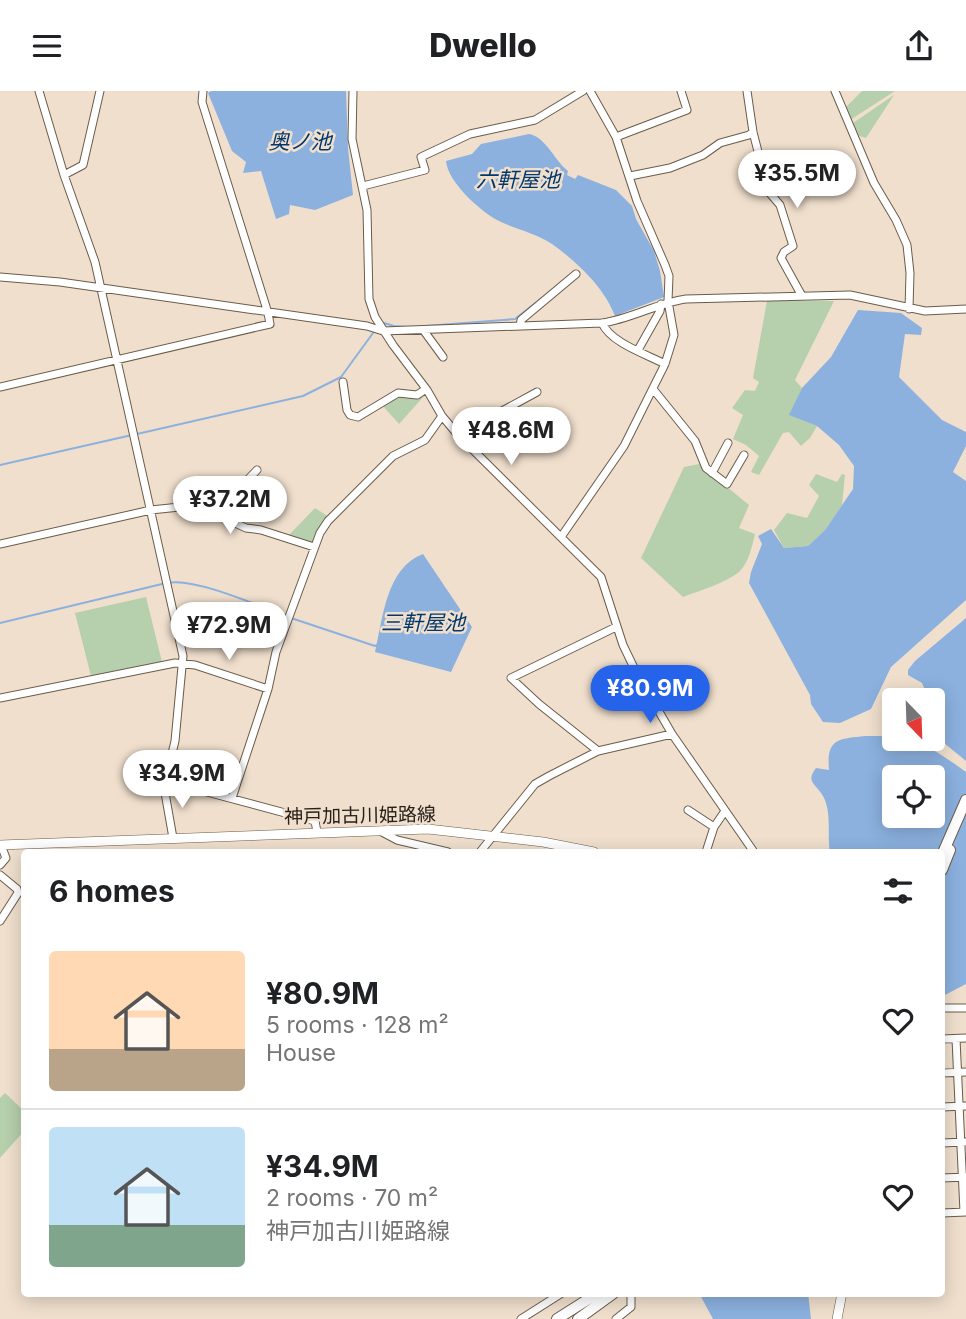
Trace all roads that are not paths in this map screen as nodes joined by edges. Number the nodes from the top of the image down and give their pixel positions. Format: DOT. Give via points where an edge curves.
graph roads {
  1 [pos="39,91"];
  2 [pos="100,91"];
  3 [pos="203,91"];
  4 [pos="353,91"];
  5 [pos="583,91"];
  6 [pos="590,91"];
  7 [pos="681,91"];
  8 [pos="747,91"];
  9 [pos="835,91"];
  10 [pos="753,132"];
  11 [pos="616,137"];
  12 [pos="64,175"];
  13 [pos="630,176"];
  14 [pos="363,186"];
  15 [pos="576,274"];
  16 [pos="0,277"];
  17 [pos="100,289"];
  18 [pos="802,296"];
  19 [pos="665,302"];
  20 [pos="909,309"];
  21 [pos="966,309"];
  22 [pos="268,313"];
  23 [pos="602,323"];
  24 [pos="520,326"];
  25 [pos="383,331"];
  26 [pos="424,331"];
  27 [pos="638,349"];
  28 [pos="443,357"];
  29 [pos="116,360"];
  30 [pos="665,364"];
  31 [pos="343,382"];
  32 [pos="0,387"];
  33 [pos="426,389"];
  34 [pos="653,389"];
  35 [pos="537,392"];
  36 [pos="442,416"];
  37 [pos="458,435"];
  38 [pos="728,443"];
  39 [pos="744,455"];
  40 [pos="257,470"];
  41 [pos="712,473"];
  42 [pos="151,510"];
  43 [pos="229,520"];
  44 [pos="561,537"];
  45 [pos="0,544"];
  46 [pos="314,547"];
  47 [pos="617,627"];
  48 [pos="183,663"];
  49 [pos="268,689"];
  50 [pos="0,698"];
  51 [pos="672,734"];
  52 [pos="598,751"];
  53 [pos="166,781"];
  54 [pos="232,798"];
  55 [pos="966,800"];
  56 [pos="688,810"];
  57 [pos="725,811"];
  58 [pos="966,815"];
  59 [pos="714,827"];
  60 [pos="380,831"];
  61 [pos="317,832"];
  62 [pos="494,835"];
  63 [pos="173,838"];
  64 [pos="0,845"];
  65 [pos="435,849"];
  66 [pos="482,849"];
  67 [pos="576,849"];
  68 [pos="707,849"];
  69 [pos="752,849"];
  70 [pos="945,849"];
  71 [pos="945,863"];
  72 [pos="0,865"];
  73 [pos="0,875"];
  74 [pos="0,921"];
  75 [pos="945,1008"];
  76 [pos="966,1008"];
  77 [pos="966,1038"];
  78 [pos="945,1039"];
  79 [pos="956,1039"];
  80 [pos="966,1072"];
  81 [pos="945,1073"];
  82 [pos="957,1073"];
  83 [pos="962,1106"];
  84 [pos="963,1142"];
  85 [pos="945,1143"];
  86 [pos="964,1177"];
  87 [pos="945,1178"];
  88 [pos="965,1212"];
  89 [pos="945,1213"];
  90 [pos="557,1297"];
  91 [pos="593,1297"];
  92 [pos="593,1297"];
  93 [pos="610,1297"];
  94 [pos="611,1297"];
  95 [pos="631,1297"];
  96 [pos="841,1297"];
  97 [pos="535,1315"];
  98 [pos="521,1319"];
  99 [pos="557,1319"];
  100 [pos="562,1319"];
  101 [pos="578,1319"];
  102 [pos="586,1319"];
  103 [pos="616,1319"];
  104 [pos="837,1319"];
  1 -- 12 [label="street"];
  2 -- 12 [label="street" via="83,165"];
  3 -- 22 [label="street" via="202,102"];
  4 -- 14 [label="street" via="352,139"];
  5 -- 14 [label="street" via="535,120 470,134 421,156 425,170"];
  6 -- 11 [label="street"];
  7 -- 11 [label="street" via="687,110"];
  8 -- 10 [label="street"];
  9 -- 20 [label="street" via="874,183 907,245"];
  10 -- 13 [label="street" via="670,168"];
  10 -- 18 [label="street" via="768,191 780,205 793,246 781,258"];
  11 -- 13 [label="street"];
  12 -- 17 [label="street" via="87,235"];
  13 -- 19 [label="street" via="669,276"];
  14 -- 25 [label="street" via="369,299"];
  15 -- 24 [label="street" via="521,320"];
  16 -- 17 [label="street"];
  17 -- 22 [label="street"];
  17 -- 29 [label="street"];
  18 -- 19 [label="street"];
  18 -- 20 [label="street" via="850,295"];
  19 -- 23 [label="street"];
  19 -- 27 [label="street"];
  19 -- 30 [label="street" via="674,335"];
  20 -- 21 [label="street"];
  22 -- 25 [label="street"];
  22 -- 29 [label="street" via="270,324"];
  23 -- 24 [label="street"];
  23 -- 27 [label="street" via="620,342"];
  24 -- 26 [label="street"];
  25 -- 26 [label="street"];
  25 -- 33 [label="street"];
  26 -- 28 [label="street"];
  27 -- 30 [label="street"];
  29 -- 32 [label="street"];
  29 -- 42 [label="street"];
  30 -- 34 [label="street"];
  31 -- 33 [label="street" via="348,413 358,417 398,393 416,395"];
  33 -- 36 [label="street"];
  34 -- 41 [label="street" via="695,441"];
  34 -- 44 [label="street" via="624,446"];
  35 -- 37 [label="street"];
  36 -- 37 [label="street"];
  36 -- 46 [label="street" via="425,440 393,456 346,502 328,521"];
  37 -- 44 [label="street"];
  38 -- 41 [label="street"];
  39 -- 41 [label="street" via="729,484"];
  40 -- 43 [label="street" via="231,497"];
  42 -- 43 [label="street" via="208,504"];
  42 -- 45 [label="street"];
  42 -- 48 [label="street"];
  43 -- 46 [label="street"];
  44 -- 47 [label="street" via="601,577"];
  46 -- 49 [label="street" via="276,652"];
  47 -- 51 [label="street"];
  47 -- 52 [label="street" via="511,678"];
  48 -- 49 [label="street"];
  48 -- 50 [label="street"];
  48 -- 53 [label="street"];
  49 -- 54 [label="street"];
  51 -- 52 [label="street"];
  51 -- 57 [label="street"];
  52 -- 62 [label="street" via="536,784"];
  53 -- 54 [label="street"];
  53 -- 63 [label="street"];
  54 -- 61 [label="street" via="315,821"];
  55 -- 70 [label="highway"];
  56 -- 59 [label="street"];
  57 -- 59 [label="street"];
  57 -- 69 [label="street"];
  58 -- 71 [label="highway"];
  59 -- 68 [label="street"];
  60 -- 61 [label="main road, 神戸加古川姫路線"];
  60 -- 62 [label="main road, 神戸加古川姫路線" via="428,829"];
  60 -- 65 [label="street"];
  61 -- 63 [label="main road, 神戸加古川姫路線"];
  62 -- 66 [label="street"];
  62 -- 67 [label="main road, 神戸加古川姫路線"];
  63 -- 64 [label="main road, 神戸加古川姫路線"];
  64 -- 72 [label="street" via="5,858"];
  73 -- 74 [label="street" via="18,893"];
  75 -- 76 [label="street"];
  77 -- 79 [label="street"];
  78 -- 79 [label="street"];
  79 -- 82 [label="street"];
  80 -- 82 [label="street"];
  81 -- 82 [label="street"];
  82 -- 83 [label="street"];
  83 -- 84 [label="street"];
  84 -- 85 [label="street"];
  84 -- 86 [label="street"];
  86 -- 87 [label="street"];
  86 -- 88 [label="street"];
  88 -- 89 [label="street"];
  90 -- 97 [label="street"];
  91 -- 99 [label="highway"];
  92 -- 100 [label="highway"];
  93 -- 101 [label="highway"];
  94 -- 102 [label="highway"];
  95 -- 103 [label="street" via="631,1307"];
  96 -- 104 [label="main road"];
  97 -- 98 [label="street"];
}
